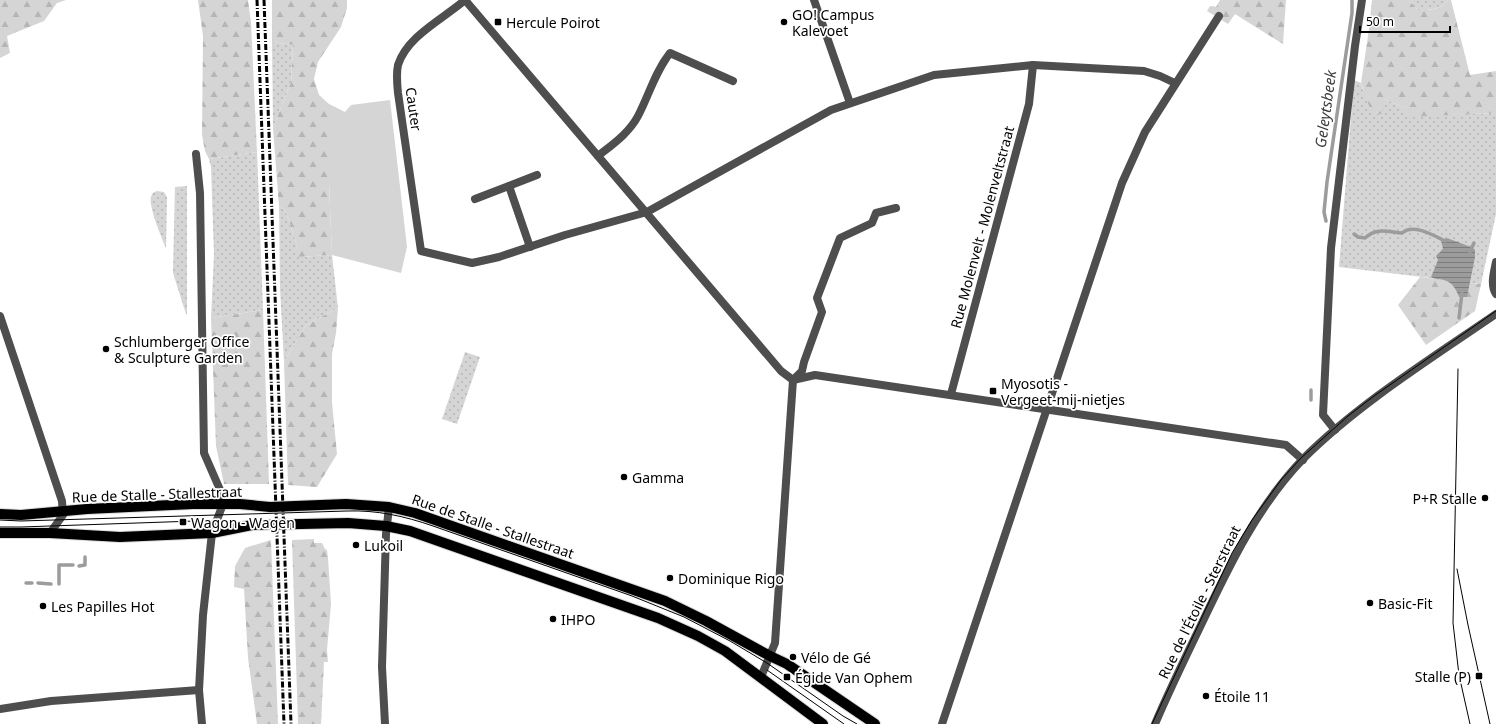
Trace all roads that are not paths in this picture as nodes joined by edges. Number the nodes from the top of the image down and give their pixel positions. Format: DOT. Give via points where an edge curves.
graph roads {
  1 [pos="465,0"];
  2 [pos="814,0"];
  3 [pos="1362,0"];
  4 [pos="1219,16"];
  5 [pos="1033,65"];
  6 [pos="733,81"];
  7 [pos="1175,83"];
  8 [pos="850,103"];
  9 [pos="196,154"];
  10 [pos="598,156"];
  11 [pos="537,175"];
  12 [pos="509,186"];
  13 [pos="475,199"];
  14 [pos="896,208"];
  15 [pos="646,212"];
  16 [pos="530,247"];
  17 [pos="1496,262"];
  18 [pos="1496,294"];
  19 [pos="1496,314"];
  20 [pos="0,316"];
  21 [pos="793,380"];
  22 [pos="951,394"];
  23 [pos="1047,408"];
  24 [pos="1335,430"];
  25 [pos="1303,460"];
  26 [pos="223,504"];
  27 [pos="389,507"];
  28 [pos="63,511"];
  29 [pos="0,514"];
  30 [pos="386,526"];
  31 [pos="0,533"];
  32 [pos="50,533"];
  33 [pos="212,533"];
  34 [pos="770,656"];
  35 [pos="761,677"];
  36 [pos="199,690"];
  37 [pos="0,709"];
  38 [pos="202,724"];
  39 [pos="385,724"];
  40 [pos="823,724"];
  41 [pos="874,724"];
  42 [pos="942,724"];
  43 [pos="1155,724"];
  1 -- 10 [label="street"];
  1 -- 16 [label="street, Cauter" via="413,40 404,52 396,75 421,251 472,263"];
  2 -- 8 [label="street"];
  3 -- 24 [label="street" via="1331,248 1323,415"];
  4 -- 7 [label="street"];
  5 -- 7 [label="street" via="1144,71"];
  5 -- 8 [label="street" via="934,75"];
  5 -- 22 [label="street, Rue Molenvelt - Molenveltstraat" via="1029,104"];
  6 -- 10 [label="street" via="670,52 662,63 638,117 626,133"];
  7 -- 23 [label="street" via="1145,132 1122,183"];
  8 -- 15 [label="street" via="831,110"];
  9 -- 26 [label="street" via="200,194 204,453 221,492"];
  10 -- 15 [label="street"];
  11 -- 12 [label="street"];
  12 -- 13 [label="street"];
  12 -- 16 [label="street"];
  14 -- 21 [label="street" via="876,213 872,223 840,238 817,298 822,312 802,371"];
  15 -- 16 [label="street"];
  15 -- 21 [label="street" via="782,371"];
  17 -- 18 [label="street" via="1493,279"];
  19 -- 24 [label="street, Rue de l'Étoile - Sterstraat" via="1375,398"];
  20 -- 28 [label="street" via="62,501"];
  21 -- 22 [label="street" via="815,375"];
  21 -- 34 [label="street" via="775,643"];
  22 -- 23 [label="street"];
  23 -- 25 [label="street" via="1286,445"];
  23 -- 42 [label="street"];
  24 -- 25 [label="street, Rue de l'Étoile - Sterstraat"];
  25 -- 43 [label="street, Rue de l'Étoile - Sterstraat" via="1265,506 1235,555"];
  26 -- 27 [label="main road, Rue de Stalle - Stallestraat" via="270,507 346,504"];
  26 -- 28 [label="main road, Rue de Stalle - Stallestraat"];
  26 -- 33 [label="street"];
  27 -- 30 [label="street"];
  27 -- 34 [label="main road, Rue de Stalle - Stallestraat" via="435,519 665,601 706,620"];
  28 -- 29 [label="main road, Rue de Stalle - Stallestraat"];
  28 -- 32 [label="street, Rue de Stalle - Stallestraat" via="63,515"];
  30 -- 33 [label="main road" via="348,523 252,525"];
  30 -- 35 [label="main road" via="436,539 658,618 725,651"];
  30 -- 39 [label="street" via="382,667"];
  31 -- 32 [label="main road"];
  32 -- 33 [label="main road" via="120,537"];
  33 -- 36 [label="street" via="203,615"];
  34 -- 35 [label="street"];
  34 -- 41 [label="main road, Rue de Stalle - Stallestraat" via="787,664"];
  35 -- 40 [label="main road"];
  36 -- 37 [label="street" via="51,701"];
  36 -- 38 [label="street"];
}
